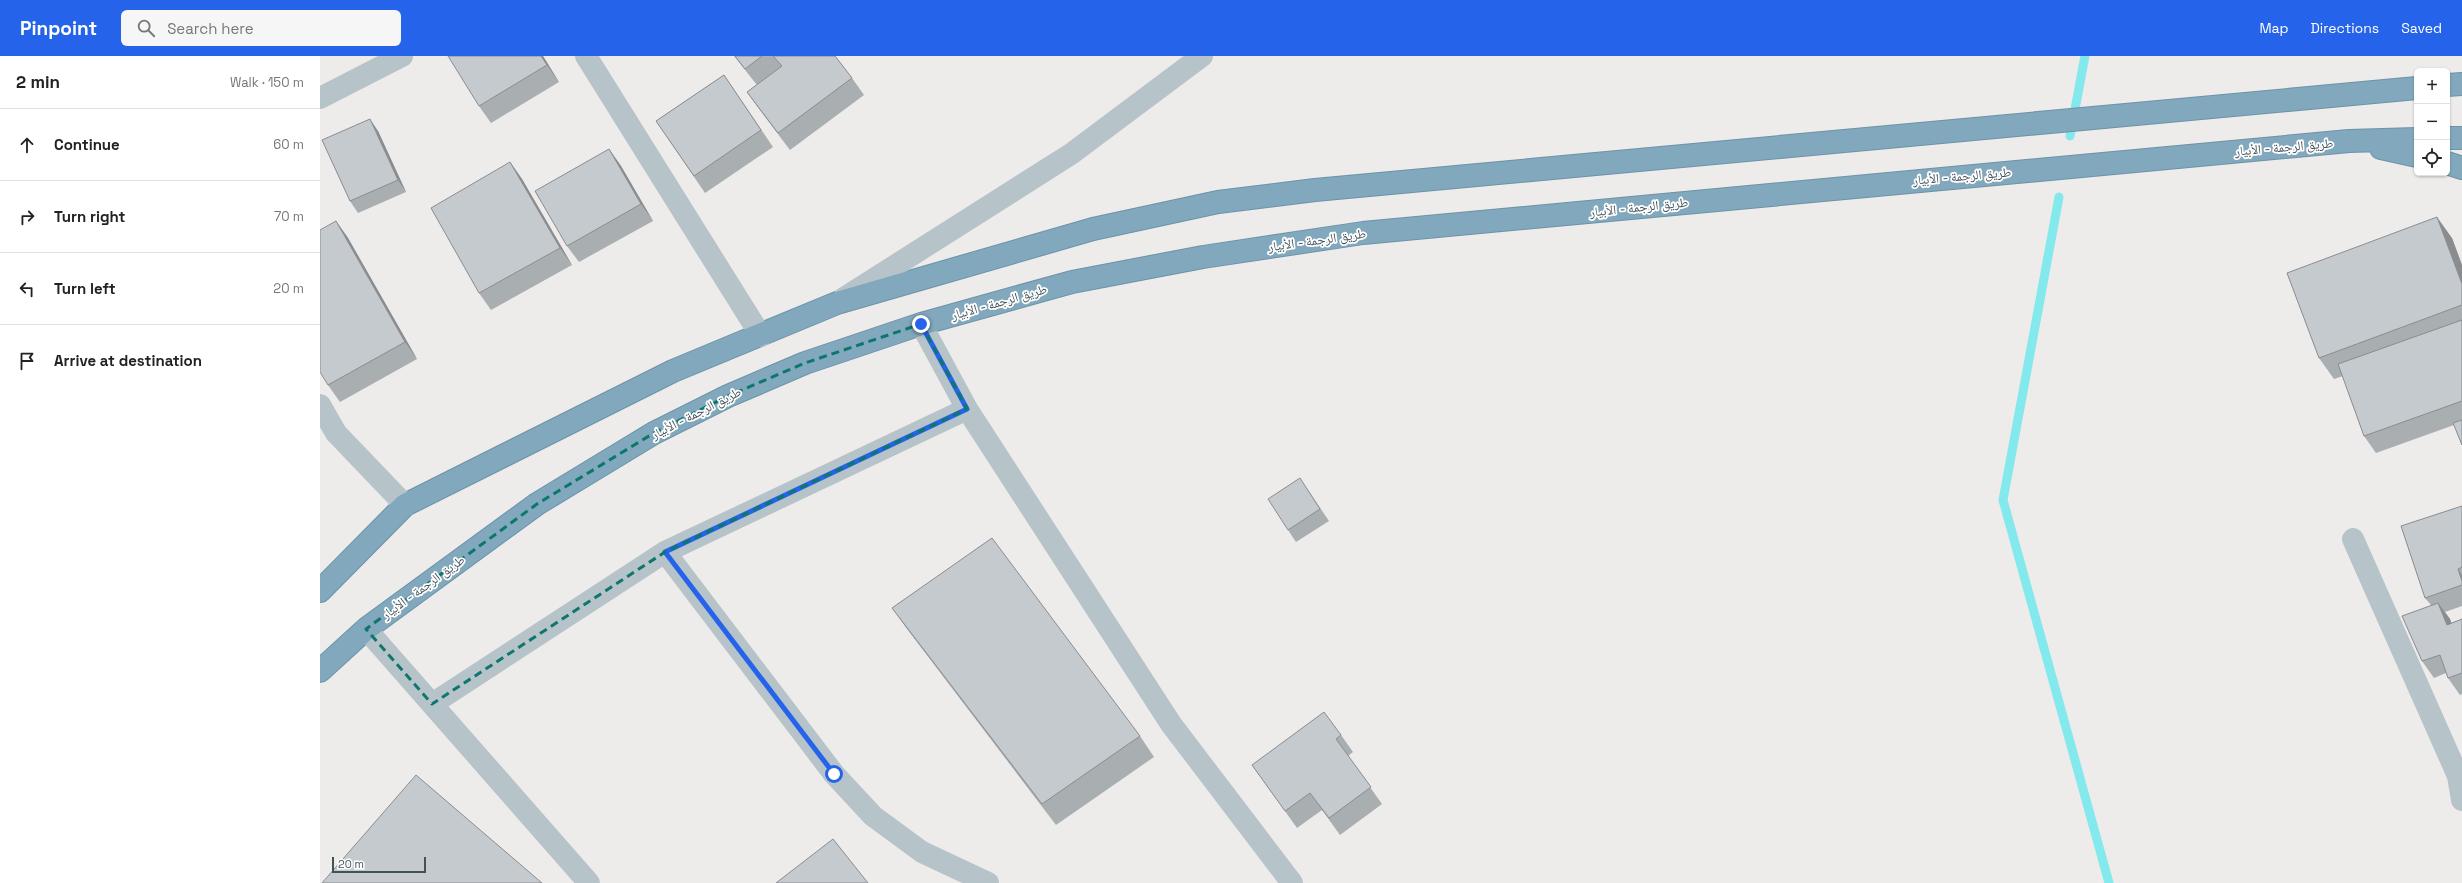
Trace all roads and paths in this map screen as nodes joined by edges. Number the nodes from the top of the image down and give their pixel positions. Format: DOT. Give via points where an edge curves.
graph roads {
  1 [pos="402,56"];
  2 [pos="586,56"];
  3 [pos="1202,56"];
  4 [pos="2462,84"];
  5 [pos="2450,85"];
  6 [pos="2414,88"];
  7 [pos="320,98"];
  8 [pos="2450,138"];
  9 [pos="2462,138"];
  10 [pos="2414,139"];
  11 [pos="2349,141"];
  12 [pos="2414,155"];
  13 [pos="2450,164"];
  14 [pos="2462,168"];
  15 [pos="837,303"];
  16 [pos="921,324"];
  17 [pos="761,336"];
  18 [pos="320,405"];
  19 [pos="967,409"];
  20 [pos="404,505"];
  21 [pos="2353,539"];
  22 [pos="665,552"];
  23 [pos="320,591"];
  24 [pos="366,629"];
  25 [pos="320,671"];
  26 [pos="432,704"];
  27 [pos="2462,800"];
  28 [pos="589,883"];
  29 [pos="988,883"];
  30 [pos="1292,883"];
  1 -- 7 [label="street"];
  2 -- 17 [label="street"];
  3 -- 15 [label="street" via="1071,154"];
  4 -- 5 [label="highway"];
  6 -- 15 [label="highway" via="1315,190 1218,202 1093,229"];
  8 -- 9 [label="highway"];
  10 -- 11 [label="highway, طريق الرجمة - الأبيار"];
  11 -- 12 [label="highway"];
  11 -- 16 [label="highway, طريق الرجمة - الأبيار" via="1364,233 1203,257 1072,282"];
  13 -- 14 [label="highway"];
  15 -- 17 [label="highway"];
  16 -- 19 [label="street"];
  16 -- 24 [label="highway, طريق الرجمة - الأبيار" via="805,363 728,396 654,433 537,504"];
  17 -- 20 [label="highway" via="673,371"];
  18 -- 20 [label="street" via="336,433"];
  19 -- 22 [label="street"];
  19 -- 30 [label="street" via="1171,724"];
  20 -- 23 [label="highway"];
  21 -- 27 [label="street" via="2458,776"];
  22 -- 26 [label="street"];
  22 -- 29 [label="street" via="834,774 872,816 922,852"];
  24 -- 25 [label="highway, طريق الرجمة - الأبيار"];
  24 -- 26 [label="street"];
  26 -- 28 [label="street"];
}
